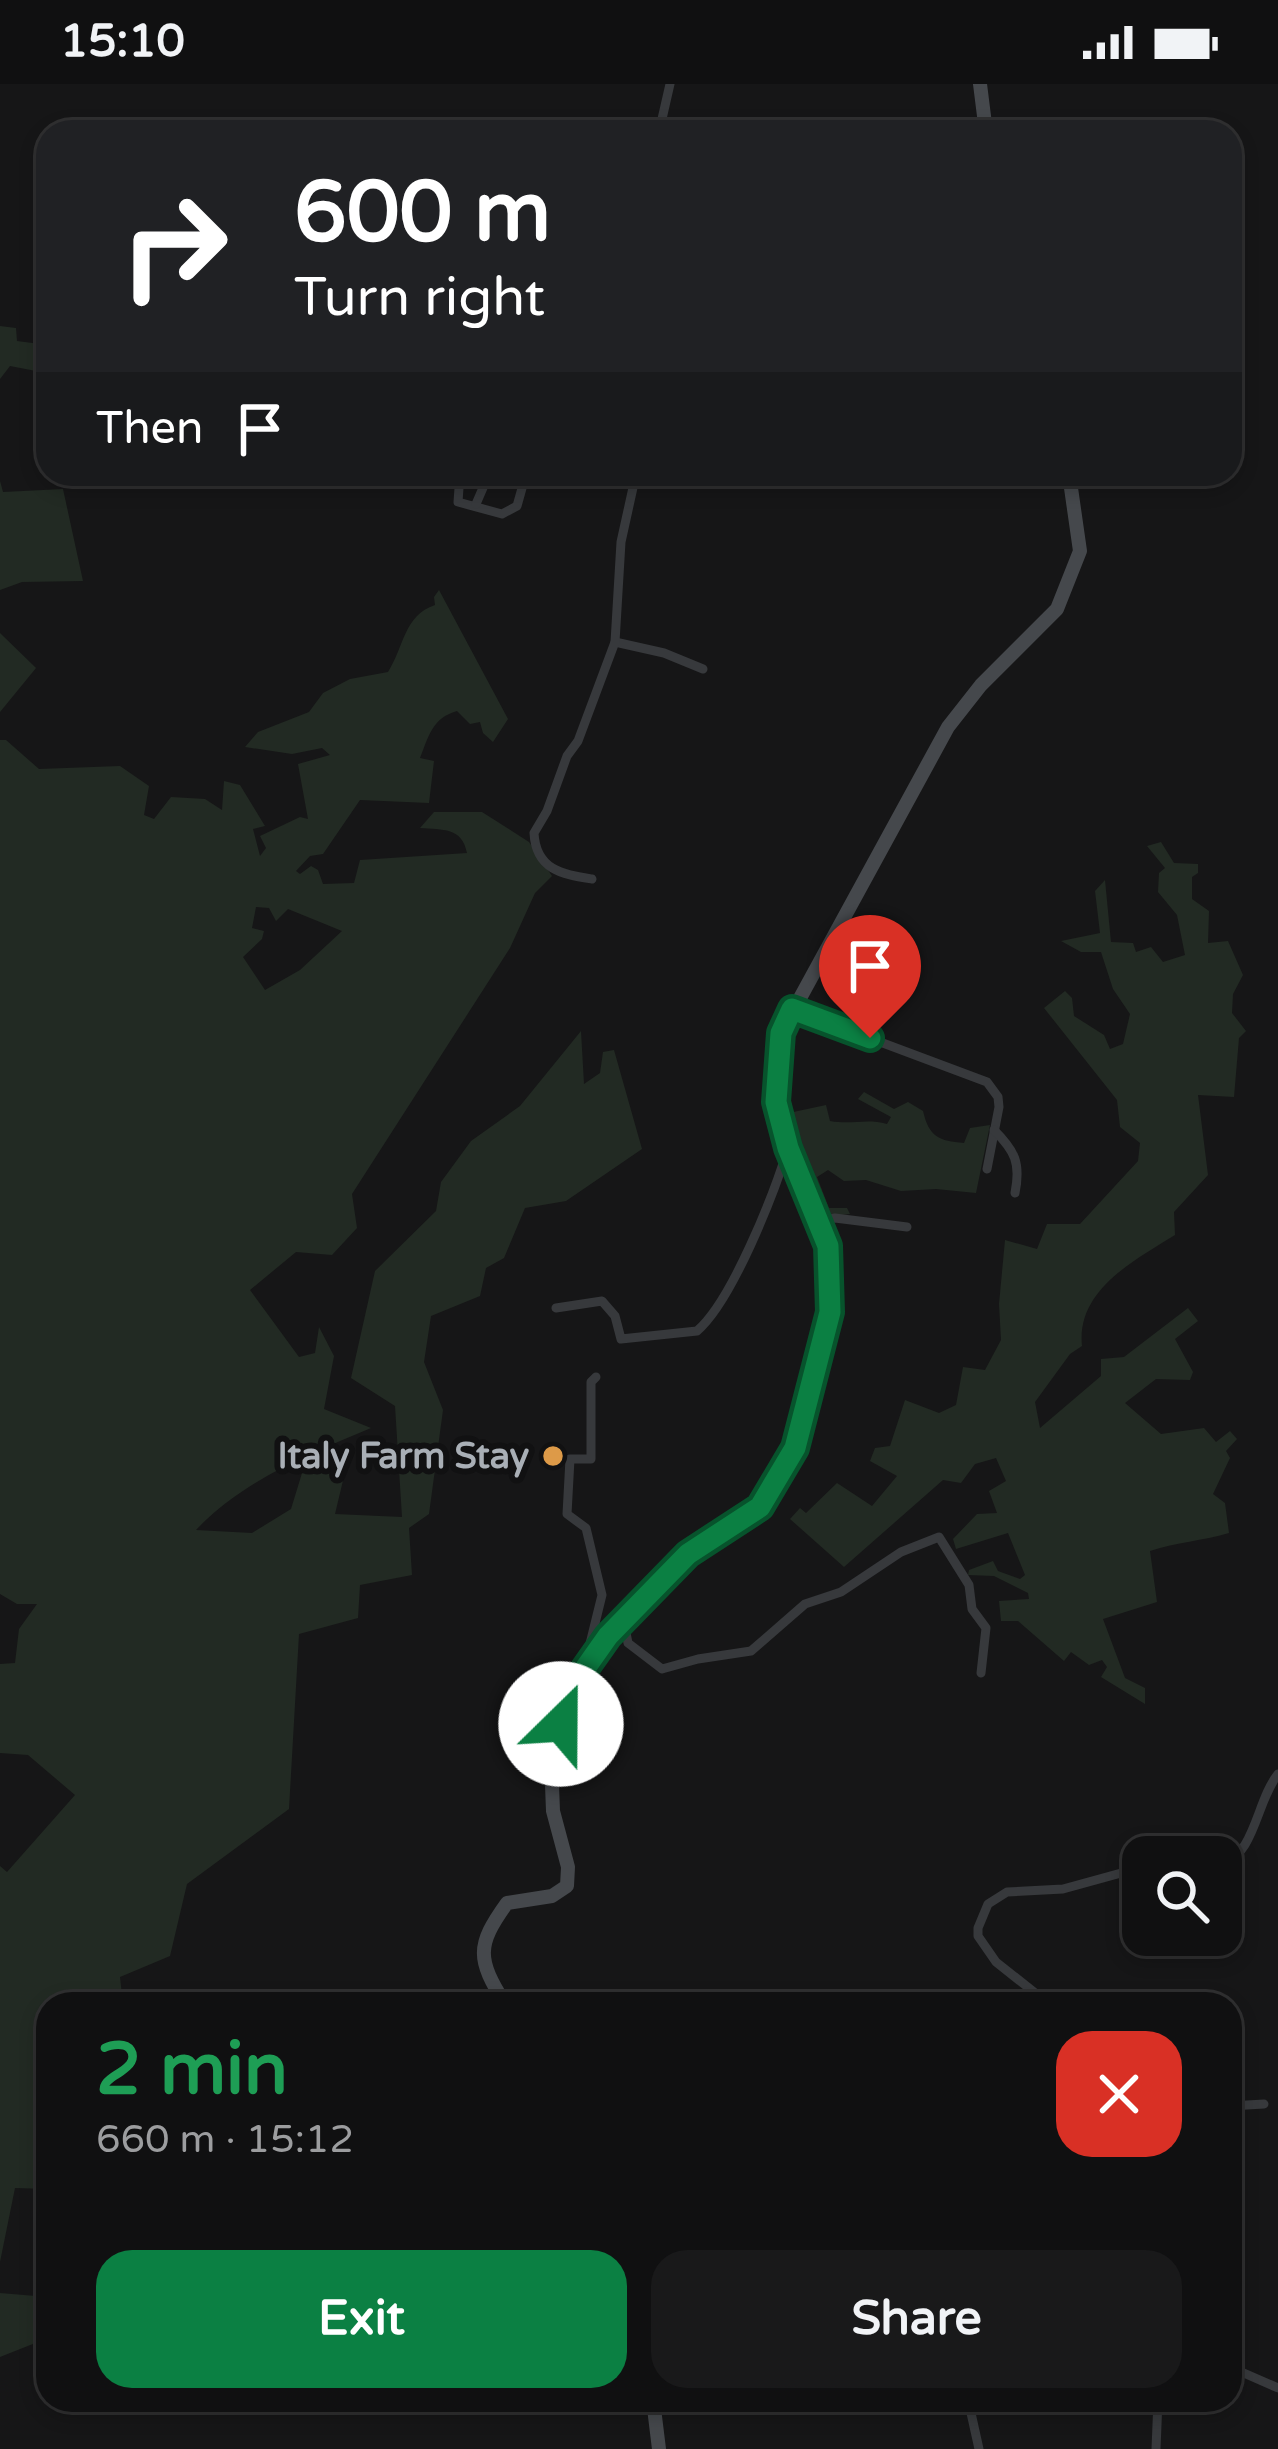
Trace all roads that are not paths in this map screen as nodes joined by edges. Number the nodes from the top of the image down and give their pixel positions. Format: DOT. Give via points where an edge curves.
graph roads {
  1 [pos="670,84"];
  2 [pos="980,84"];
  3 [pos="662,120"];
  4 [pos="984,120"];
  5 [pos="459,486"];
  6 [pos="484,486"];
  7 [pos="523,486"];
  8 [pos="634,486"];
  9 [pos="1071,486"];
  10 [pos="476,504"];
  11 [pos="615,642"];
  12 [pos="703,669"];
  13 [pos="592,879"];
  14 [pos="792,1009"];
  15 [pos="994,1130"];
  16 [pos="788,1148"];
  17 [pos="986,1169"];
  18 [pos="1016,1193"];
  19 [pos="818,1222"];
  20 [pos="907,1227"];
  21 [pos="556,1308"];
  22 [pos="596,1377"];
  23 [pos="553,1456"];
  24 [pos="570,1459"];
  25 [pos="628,1613"];
  26 [pos="584,1670"];
  27 [pos="982,1673"];
  28 [pos="1278,1774"];
  29 [pos="1242,1848"];
  30 [pos="1122,1873"];
  31 [pos="498,1992"];
  32 [pos="1035,1992"];
  33 [pos="1264,2104"];
  34 [pos="1242,2105"];
  35 [pos="1242,2372"];
  36 [pos="1278,2388"];
  37 [pos="654,2412"];
  38 [pos="971,2412"];
  39 [pos="1158,2412"];
  40 [pos="659,2449"];
  41 [pos="979,2449"];
  42 [pos="1156,2449"];
  1 -- 3 [label="street"];
  2 -- 4 [label="street"];
  5 -- 10 [label="street" via="458,502"];
  6 -- 10 [label="street"];
  7 -- 10 [label="street" via="511,512"];
  8 -- 11 [label="street"];
  9 -- 14 [label="street" via="1080,551 1058,609 948,727"];
  11 -- 12 [label="street"];
  11 -- 13 [label="street" via="534,833 550,870"];
  14 -- 15 [label="street" via="987,1082 998,1096"];
  14 -- 16 [label="street" via="776,1067"];
  15 -- 17 [label="street"];
  15 -- 18 [label="street" via="1015,1154"];
  16 -- 19 [label="street"];
  16 -- 21 [label="street" via="721,1302 697,1331 621,1339 602,1301"];
  19 -- 20 [label="street"];
  19 -- 25 [label="street" via="828,1246 830,1312 795,1448 760,1507 688,1554"];
  22 -- 24 [label="street" via="591,1459"];
  23 -- 24 [label="street"];
  24 -- 26 [label="street" via="567,1514 586,1528 602,1602"];
  25 -- 26 [label="street"];
  25 -- 27 [label="street" via="628,1643 662,1670 751,1651 805,1604 939,1537 986,1628"];
  26 -- 31 [label="street" via="566,1706 551,1785 567,1886 507,1903 484,1935 486,1974"];
  28 -- 29 [label="street"];
  30 -- 32 [label="street" via="1063,1889 1007,1892 988,1904 978,1928 985,1948"];
  33 -- 34 [label="street"];
  35 -- 36 [label="street"];
  37 -- 40 [label="street"];
  38 -- 41 [label="street"];
  39 -- 42 [label="street"];
}
